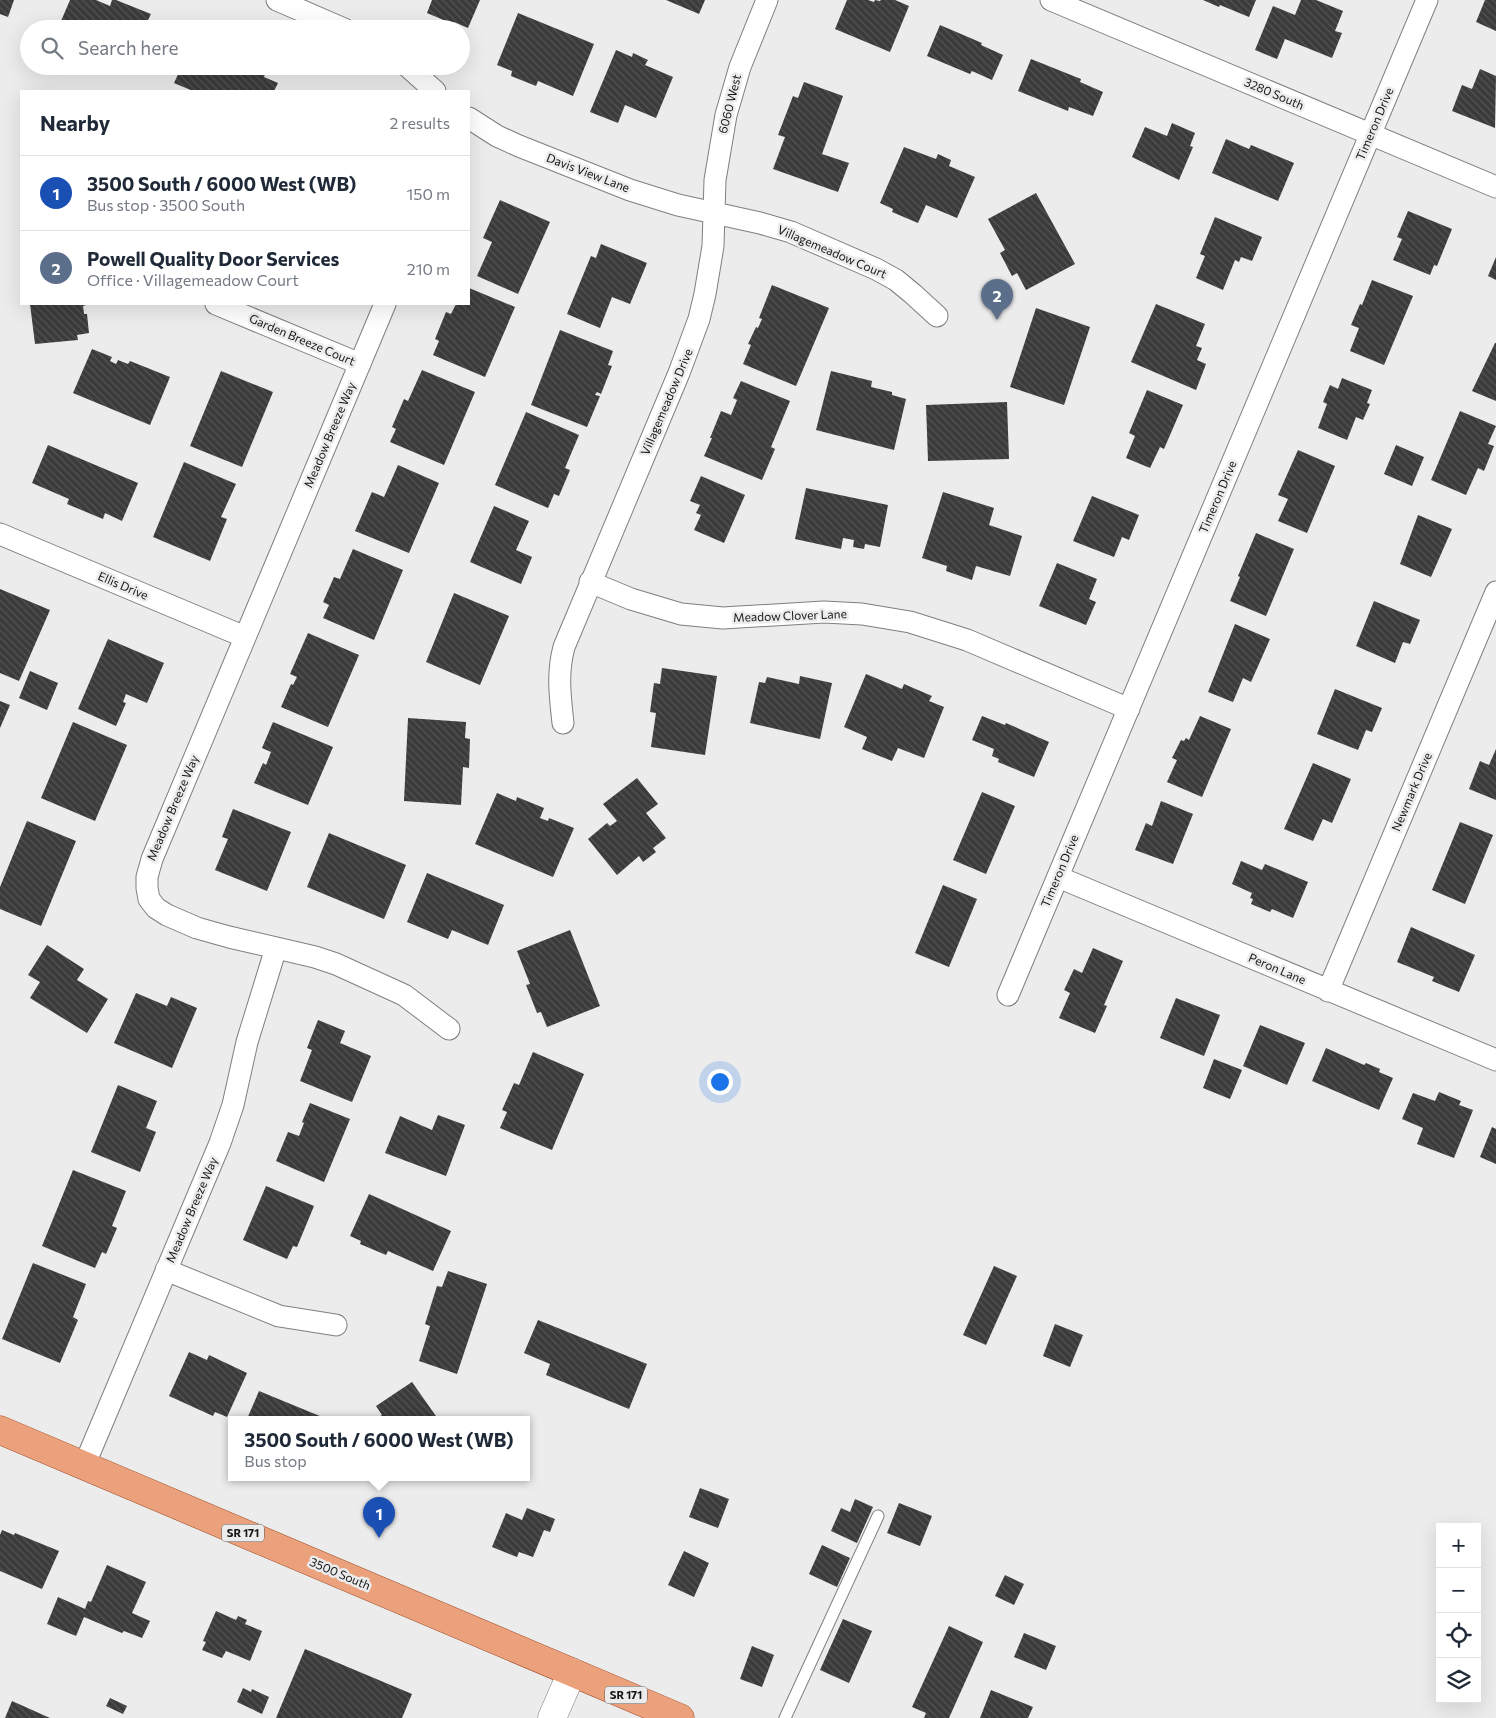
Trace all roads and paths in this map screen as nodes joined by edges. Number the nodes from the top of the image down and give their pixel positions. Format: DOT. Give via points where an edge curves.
graph roads {
  1 [pos="277,0"];
  2 [pos="767,0"];
  3 [pos="1052,0"];
  4 [pos="1427,0"];
  5 [pos="323,20"];
  6 [pos="417,75"];
  7 [pos="434,90"];
  8 [pos="472,127"];
  9 [pos="1370,135"];
  10 [pos="1496,187"];
  11 [pos="713,213"];
  12 [pos="218,305"];
  13 [pos="385,305"];
  14 [pos="937,316"];
  15 [pos="360,364"];
  16 [pos="0,534"];
  17 [pos="590,582"];
  18 [pos="1496,592"];
  19 [pos="245,638"];
  20 [pos="1129,709"];
  21 [pos="563,723"];
  22 [pos="1058,877"];
  23 [pos="276,948"];
  24 [pos="1328,991"];
  25 [pos="1008,995"];
  26 [pos="449,1029"];
  27 [pos="1496,1060"];
  28 [pos="166,1270"];
  29 [pos="336,1325"];
  30 [pos="0,1430"];
  31 [pos="84,1466"];
  32 [pos="878,1516"];
  33 [pos="572,1672"];
  34 [pos="552,1718"];
  35 [pos="680,1718"];
  36 [pos="785,1718"];
  1 -- 5 [label="street"];
  2 -- 11 [label="street, 6060 West" via="730,99 715,180"];
  3 -- 9 [label="street, 3280 South"];
  4 -- 9 [label="street, Timeron Drive"];
  6 -- 7 [label="street"];
  8 -- 11 [label="street, Davis View Lane" via="608,182"];
  9 -- 10 [label="street, 3280 South"];
  9 -- 20 [label="street, Timeron Drive"];
  11 -- 14 [label="street, Villagemeadow Court" via="776,227 876,269 896,280"];
  11 -- 17 [label="street, Villagemeadow Drive" via="710,270 690,346"];
  12 -- 15 [label="street, Garden Breeze Court"];
  13 -- 15 [label="street, Meadow Breeze Way"];
  15 -- 19 [label="street, Meadow Breeze Way"];
  16 -- 19 [label="street, Ellis Drive"];
  17 -- 20 [label="street, Meadow Clover Lane" via="681,614 723,618 824,612 910,622 967,640"];
  17 -- 21 [label="street, Villagemeadow Drive" via="560,663 558,680"];
  18 -- 24 [label="street, Newmark Drive"];
  19 -- 23 [label="street, Meadow Breeze Way" via="148,868 147,888 149,899 167,915 229,938"];
  20 -- 22 [label="street, Timeron Drive"];
  22 -- 24 [label="street, Peron Lane"];
  22 -- 25 [label="street, Timeron Drive"];
  23 -- 26 [label="street" via="315,957 394,990"];
  23 -- 28 [label="street, Meadow Breeze Way" via="225,1129"];
  24 -- 27 [label="street, Peron Lane"];
  28 -- 29 [label="street" via="279,1316"];
  28 -- 31 [label="street, Meadow Breeze Way"];
  30 -- 31 [label="main road, 3500 South / SR 171"];
  31 -- 33 [label="main road, 3500 South / SR 171"];
  32 -- 36 [label="lane"];
  33 -- 34 [label="street"];
  33 -- 35 [label="main road, 3500 South / SR 171"];
}
